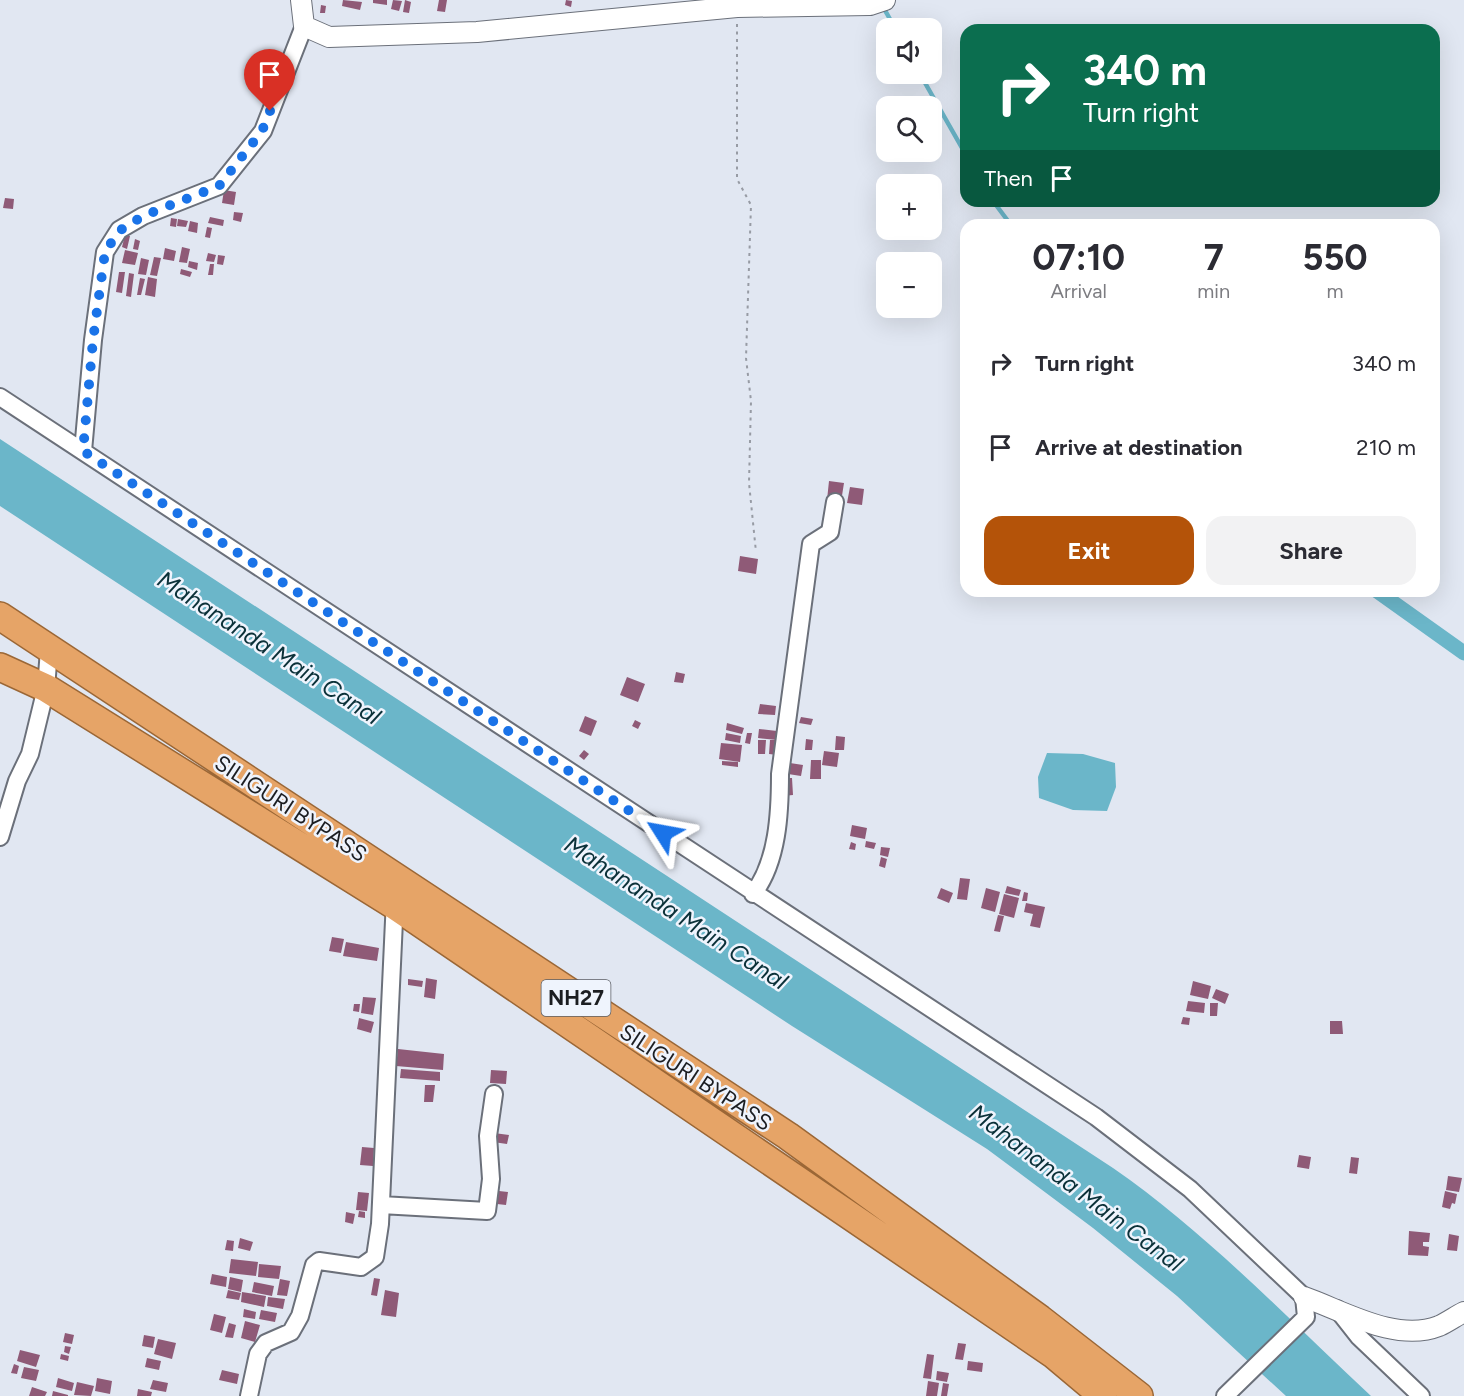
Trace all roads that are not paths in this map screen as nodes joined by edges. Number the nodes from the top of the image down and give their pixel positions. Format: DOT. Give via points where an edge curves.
graph roads {
  1 [pos="301,0"];
  2 [pos="878,3"];
  3 [pos="304,26"];
  4 [pos="0,397"];
  5 [pos="83,451"];
  6 [pos="835,502"];
  7 [pos="0,616"];
  8 [pos="49,650"];
  9 [pos="0,667"];
  10 [pos="46,688"];
  11 [pos="0,837"];
  12 [pos="398,878"];
  13 [pos="753,894"];
  14 [pos="394,905"];
  15 [pos="494,1094"];
  16 [pos="381,1205"];
  17 [pos="1304,1297"];
  18 [pos="1337,1309"];
  19 [pos="1464,1312"];
  20 [pos="249,1396"];
  21 [pos="1103,1396"];
  22 [pos="1139,1396"];
  23 [pos="1225,1396"];
  24 [pos="1421,1396"];
  1 -- 3 [label="street"];
  2 -- 3 [label="street" via="737,6 477,33 329,37"];
  3 -- 5 [label="street" via="262,131 219,186 143,216 119,231 105,252"];
  4 -- 5 [label="street"];
  5 -- 13 [label="street"];
  6 -- 13 [label="street" via="830,532 811,544 784,732 780,808 768,866"];
  7 -- 8 [label="highway, SILIGURI BYPASS / NH27"];
  8 -- 10 [label="street"];
  8 -- 12 [label="highway, SILIGURI BYPASS / NH27"];
  9 -- 10 [label="highway, NH27"];
  10 -- 11 [label="street" via="30,754 17,781"];
  10 -- 14 [label="highway, NH27"];
  12 -- 14 [label="street"];
  12 -- 22 [label="highway, SILIGURI BYPASS / NH27" via="788,1136"];
  13 -- 17 [label="street" via="1096,1117 1190,1189"];
  14 -- 16 [label="street"];
  14 -- 21 [label="highway, NH27" via="1053,1354"];
  15 -- 16 [label="street" via="488,1136 491,1179 487,1211"];
  16 -- 20 [label="street" via="375,1257 361,1267 319,1261 314,1265 300,1316 291,1332 266,1343 258,1354"];
  17 -- 18 [label="street"];
  17 -- 23 [label="street" via="1306,1317"];
  18 -- 19 [label="street" via="1384,1327 1415,1330 1439,1326"];
  18 -- 24 [label="street" via="1359,1337"];
}
